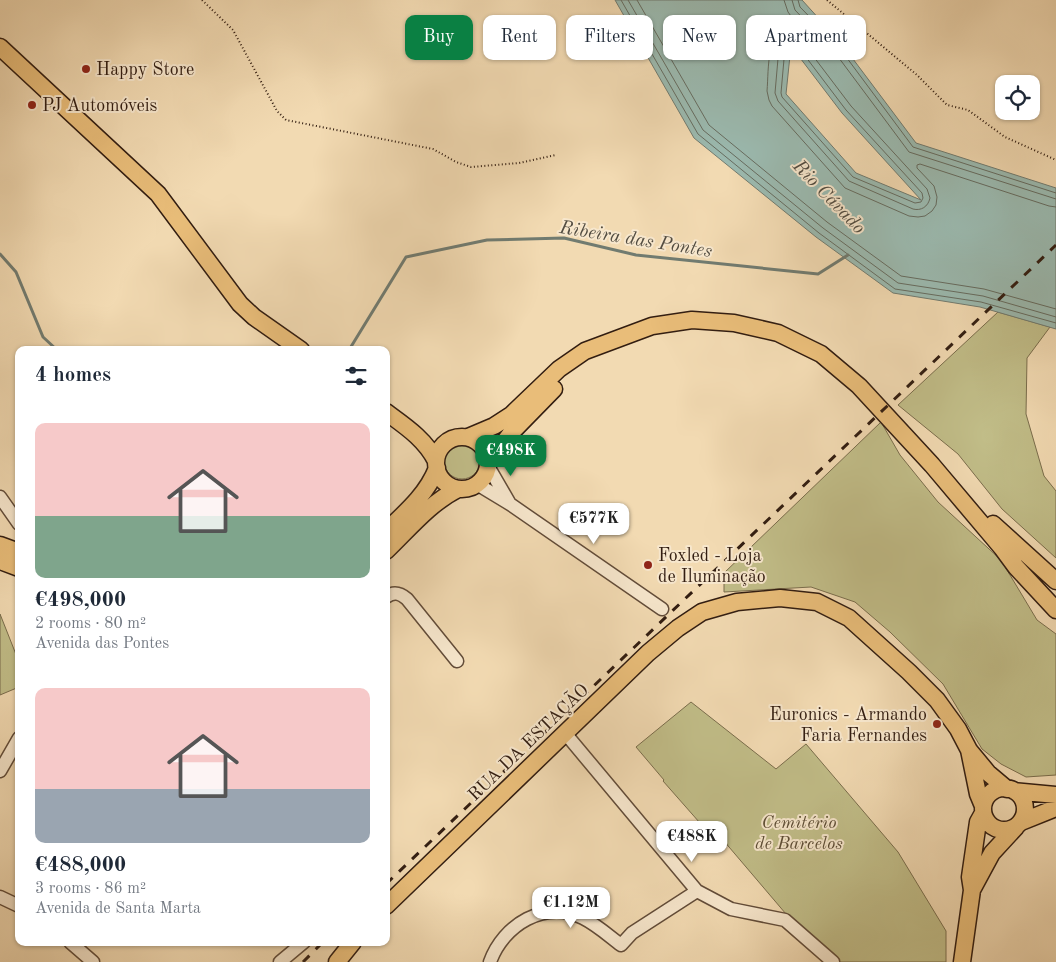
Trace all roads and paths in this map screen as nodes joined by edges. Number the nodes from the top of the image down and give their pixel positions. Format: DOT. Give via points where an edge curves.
graph roads {
  1 [pos="202,0"];
  2 [pos="827,0"];
  3 [pos="3,54"];
  4 [pos="556,155"];
  5 [pos="1056,160"];
  6 [pos="614,340"];
  7 [pos="295,346"];
  8 [pos="390,415"];
  9 [pos="414,433"];
  10 [pos="461,438"];
  11 [pos="488,464"];
  12 [pos="437,465"];
  13 [pos="932,465"];
  14 [pos="477,484"];
  15 [pos="458,489"];
  16 [pos="1,500"];
  17 [pos="510,504"];
  18 [pos="15,519"];
  19 [pos="390,527"];
  20 [pos="0,545"];
  21 [pos="390,547"];
  22 [pos="1002,548"];
  23 [pos="15,551"];
  24 [pos="0,561"];
  25 [pos="15,567"];
  26 [pos="1056,581"];
  27 [pos="1056,593"];
  28 [pos="390,595"];
  29 [pos="662,609"];
  30 [pos="1056,610"];
  31 [pos="457,662"];
  32 [pos="565,733"];
  33 [pos="15,745"];
  34 [pos="969,750"];
  35 [pos="0,771"];
  36 [pos="1011,790"];
  37 [pos="1056,795"];
  38 [pos="1056,808"];
  39 [pos="983,809"];
  40 [pos="1019,824"];
  41 [pos="972,890"];
  42 [pos="697,891"];
  43 [pos="0,897"];
  44 [pos="390,902"];
  45 [pos="15,904"];
  46 [pos="75,946"];
  47 [pos="299,946"];
  48 [pos="350,946"];
  49 [pos="94,962"];
  50 [pos="280,962"];
  51 [pos="337,962"];
  52 [pos="490,962"];
  53 [pos="833,962"];
  54 [pos="962,962"];
  1 -- 4 [label="path" via="233,30 277,111 286,120 433,149 471,167 519,163"];
  2 -- 5 [label="path" via="947,104 968,110 1005,136"];
  3 -- 7 [label="main road" via="158,194 240,304"];
  6 -- 10 [label="main road" via="585,351 559,369 511,415 494,426"];
  6 -- 11 [label="main road" via="566,376 511,433"];
  6 -- 13 [label="main road" via="652,326 692,320 734,323 778,333 821,354 859,386"];
  8 -- 9 [label="main road"];
  9 -- 10 [label="main road"];
  9 -- 12 [label="main road" via="431,451"];
  10 -- 11 [label="main road" via="481,444"];
  10 -- 12 [label="main road" via="442,447"];
  11 -- 14 [label="main road" via="483,479"];
  11 -- 17 [label="street"];
  12 -- 15 [label="main road" via="444,482"];
  12 -- 19 [label="main road" via="432,482"];
  13 -- 22 [label="main road"];
  13 -- 26 [label="main road"];
  14 -- 15 [label="main road"];
  14 -- 17 [label="street"];
  15 -- 21 [label="main road" via="447,494"];
  16 -- 18 [label="street"];
  17 -- 29 [label="street"];
  20 -- 23 [label="main road"];
  22 -- 27 [label="main road"];
  22 -- 30 [label="main road"];
  24 -- 25 [label="main road"];
  28 -- 31 [label="street" via="401,594 407,599"];
  32 -- 34 [label="main road, RUA DA ESTAÇÃO" via="648,653 702,612 738,602 780,598 817,602 863,629 937,700"];
  32 -- 42 [label="street"];
  32 -- 44 [label="main road, RUA DA ESTAÇÃO"];
  33 -- 35 [label="street"];
  34 -- 36 [label="main road" via="996,780"];
  34 -- 39 [label="main road"];
  36 -- 37 [label="main road"];
  36 -- 39 [label="main road" via="1001,789 989,794"];
  36 -- 40 [label="main road" via="1024,802 1024,816"];
  38 -- 40 [label="main road"];
  39 -- 40 [label="main road" via="993,827 1005,830"];
  39 -- 41 [label="main road" via="970,877"];
  40 -- 41 [label="main road" via="992,853"];
  41 -- 54 [label="main road"];
  42 -- 52 [label="street" via="632,933 621,945 582,917 565,912 546,912 529,917 502,938"];
  42 -- 53 [label="street" via="731,909 785,920"];
  43 -- 45 [label="street"];
  46 -- 49 [label="street"];
  47 -- 50 [label="street"];
  48 -- 51 [label="main road"];
}
